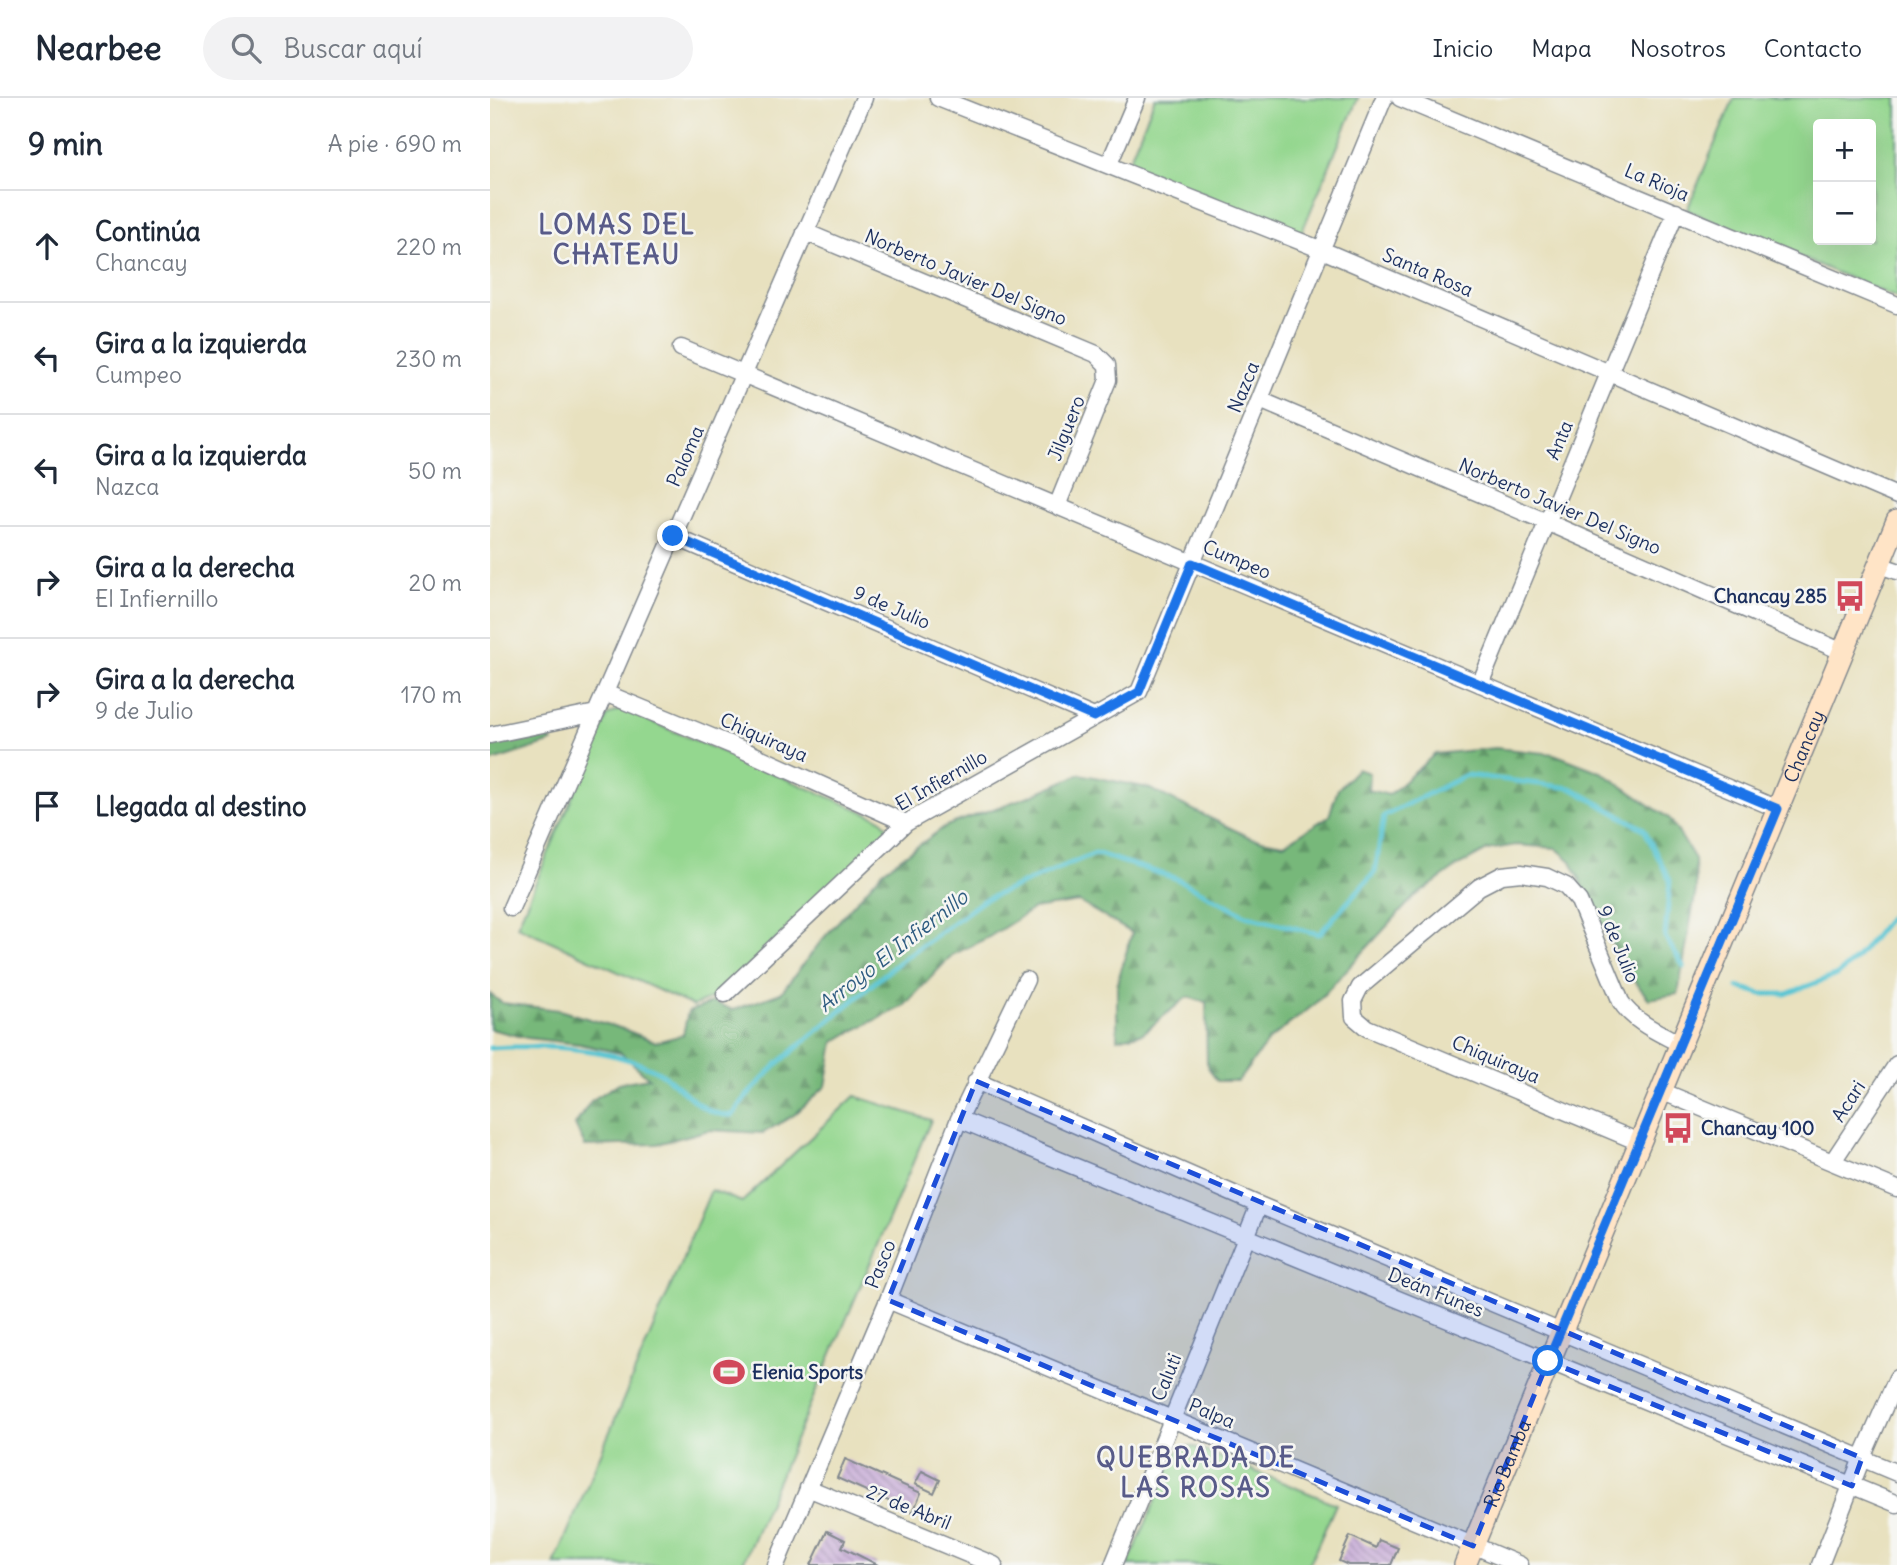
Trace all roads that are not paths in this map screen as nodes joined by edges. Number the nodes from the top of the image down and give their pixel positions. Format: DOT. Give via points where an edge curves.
graph roads {
  1 [pos="864,98"];
  2 [pos="938,98"];
  3 [pos="1137,98"];
  4 [pos="1384,98"];
  5 [pos="1400,98"];
  6 [pos="1109,164"];
  7 [pos="1676,212"];
  8 [pos="805,232"];
  9 [pos="1322,250"];
  10 [pos="1897,305"];
  11 [pos="681,348"];
  12 [pos="1107,365"];
  13 [pos="1609,373"];
  14 [pos="743,374"];
  15 [pos="1260,400"];
  16 [pos="1897,496"];
  17 [pos="1057,506"];
  18 [pos="1897,521"];
  19 [pos="1547,522"];
  20 [pos="673,536"];
  21 [pos="1192,563"];
  22 [pos="1888,568"];
  23 [pos="1843,652"];
  24 [pos="1480,684"];
  25 [pos="1139,692"];
  26 [pos="605,693"];
  27 [pos="596,713"];
  28 [pos="1094,717"];
  29 [pos="490,735"];
  30 [pos="1778,809"];
  31 [pos="906,823"];
  32 [pos="511,908"];
  33 [pos="1026,980"];
  34 [pos="725,994"];
  35 [pos="1353,1001"];
  36 [pos="1680,1044"];
  37 [pos="1897,1064"];
  38 [pos="976,1081"];
  39 [pos="1661,1091"];
  40 [pos="959,1119"];
  41 [pos="1639,1142"];
  42 [pos="1833,1161"];
  43 [pos="1897,1189"];
  44 [pos="1259,1205"];
  45 [pos="1246,1236"];
  46 [pos="888,1300"];
  47 [pos="1562,1331"];
  48 [pos="1548,1361"];
  49 [pos="1897,1378"];
  50 [pos="1172,1419"];
  51 [pos="1862,1458"];
  52 [pos="1897,1473"];
  53 [pos="1852,1486"];
  54 [pos="808,1488"];
  55 [pos="1897,1504"];
  56 [pos="1469,1555"];
  57 [pos="776,1565"];
  58 [pos="994,1565"];
  59 [pos="1113,1565"];
  60 [pos="1520,1565"];
  61 [pos="1820,1565"];
  1 -- 8 [label="street, Paloma"];
  2 -- 6 [label="street, Santa Rosa"];
  3 -- 6 [label="street"];
  4 -- 9 [label="street, Nazca"];
  5 -- 7 [label="street, La Rioja"];
  6 -- 9 [label="street, Santa Rosa"];
  7 -- 10 [label="street, La Rioja"];
  7 -- 13 [label="street, Anta"];
  8 -- 12 [label="street, Norberto Javier Del Signo" via="1096,354"];
  8 -- 14 [label="street, Paloma"];
  9 -- 13 [label="street, Santa Rosa"];
  9 -- 15 [label="street, Nazca"];
  11 -- 14 [label="street, Cumpeo"];
  12 -- 17 [label="street, Jilguero" via="1108,380"];
  13 -- 16 [label="street, Santa Rosa"];
  13 -- 19 [label="street, Anta"];
  14 -- 17 [label="street, Cumpeo"];
  14 -- 20 [label="street, Paloma"];
  15 -- 19 [label="street, Norberto Javier Del Signo"];
  15 -- 21 [label="street, Nazca"];
  17 -- 21 [label="street, Cumpeo"];
  18 -- 22 [label="main road, Chancay"];
  19 -- 23 [label="street, Norberto Javier Del Signo"];
  19 -- 24 [label="street, Anta"];
  20 -- 26 [label="street, Paloma"];
  20 -- 28 [label="street, 9 de Julio"];
  21 -- 24 [label="street, Cumpeo"];
  21 -- 25 [label="street, Nazca"];
  22 -- 23 [label="main road, Chancay"];
  23 -- 30 [label="main road, Chancay"];
  24 -- 30 [label="street, Cumpeo"];
  25 -- 28 [label="street, El Infiernillo"];
  26 -- 27 [label="street, Paloma"];
  26 -- 31 [label="street, Chiquiraya"];
  27 -- 29 [label="street"];
  27 -- 32 [label="street, Paloma"];
  28 -- 31 [label="street, El Infiernillo"];
  30 -- 36 [label="main road, Chancay"];
  31 -- 34 [label="street, El Infiernillo"];
  33 -- 38 [label="street, Pasco"];
  35 -- 36 [label="street, 9 de Julio" via="1360,987 1479,887 1502,875 1521,873 1547,877 1573,894 1628,1013"];
  35 -- 41 [label="street, Chiquiraya" via="1354,1017 1367,1028"];
  36 -- 39 [label="main road, Chancay"];
  37 -- 42 [label="street, Acari"];
  38 -- 40 [label="street, Pasco"];
  38 -- 44 [label="street, Deán Funes"];
  39 -- 41 [label="main road, Chancay"];
  39 -- 42 [label="street"];
  40 -- 45 [label="street, Deán Funes"];
  40 -- 46 [label="street, Pasco"];
  41 -- 47 [label="main road, Chancay"];
  42 -- 43 [label="street"];
  44 -- 45 [label="street, Caluti"];
  44 -- 47 [label="street, Deán Funes"];
  45 -- 48 [label="street, Deán Funes"];
  45 -- 50 [label="street, Caluti"];
  46 -- 50 [label="street, Palpa"];
  46 -- 54 [label="street, Pasco"];
  47 -- 48 [label="main road, Chancay"];
  47 -- 51 [label="street, Deán Funes"];
  48 -- 53 [label="street, Deán Funes"];
  48 -- 56 [label="main road, Rio Bamba"];
  49 -- 51 [label="street"];
  50 -- 56 [label="street, Palpa"];
  50 -- 59 [label="street, Caluti"];
  51 -- 52 [label="street, Deán Funes"];
  51 -- 53 [label="street"];
  53 -- 55 [label="street, Deán Funes"];
  53 -- 61 [label="street"];
  54 -- 57 [label="street, Pasco"];
  54 -- 58 [label="street, 27 de Abril"];
  56 -- 60 [label="street, Palpa"];
}
